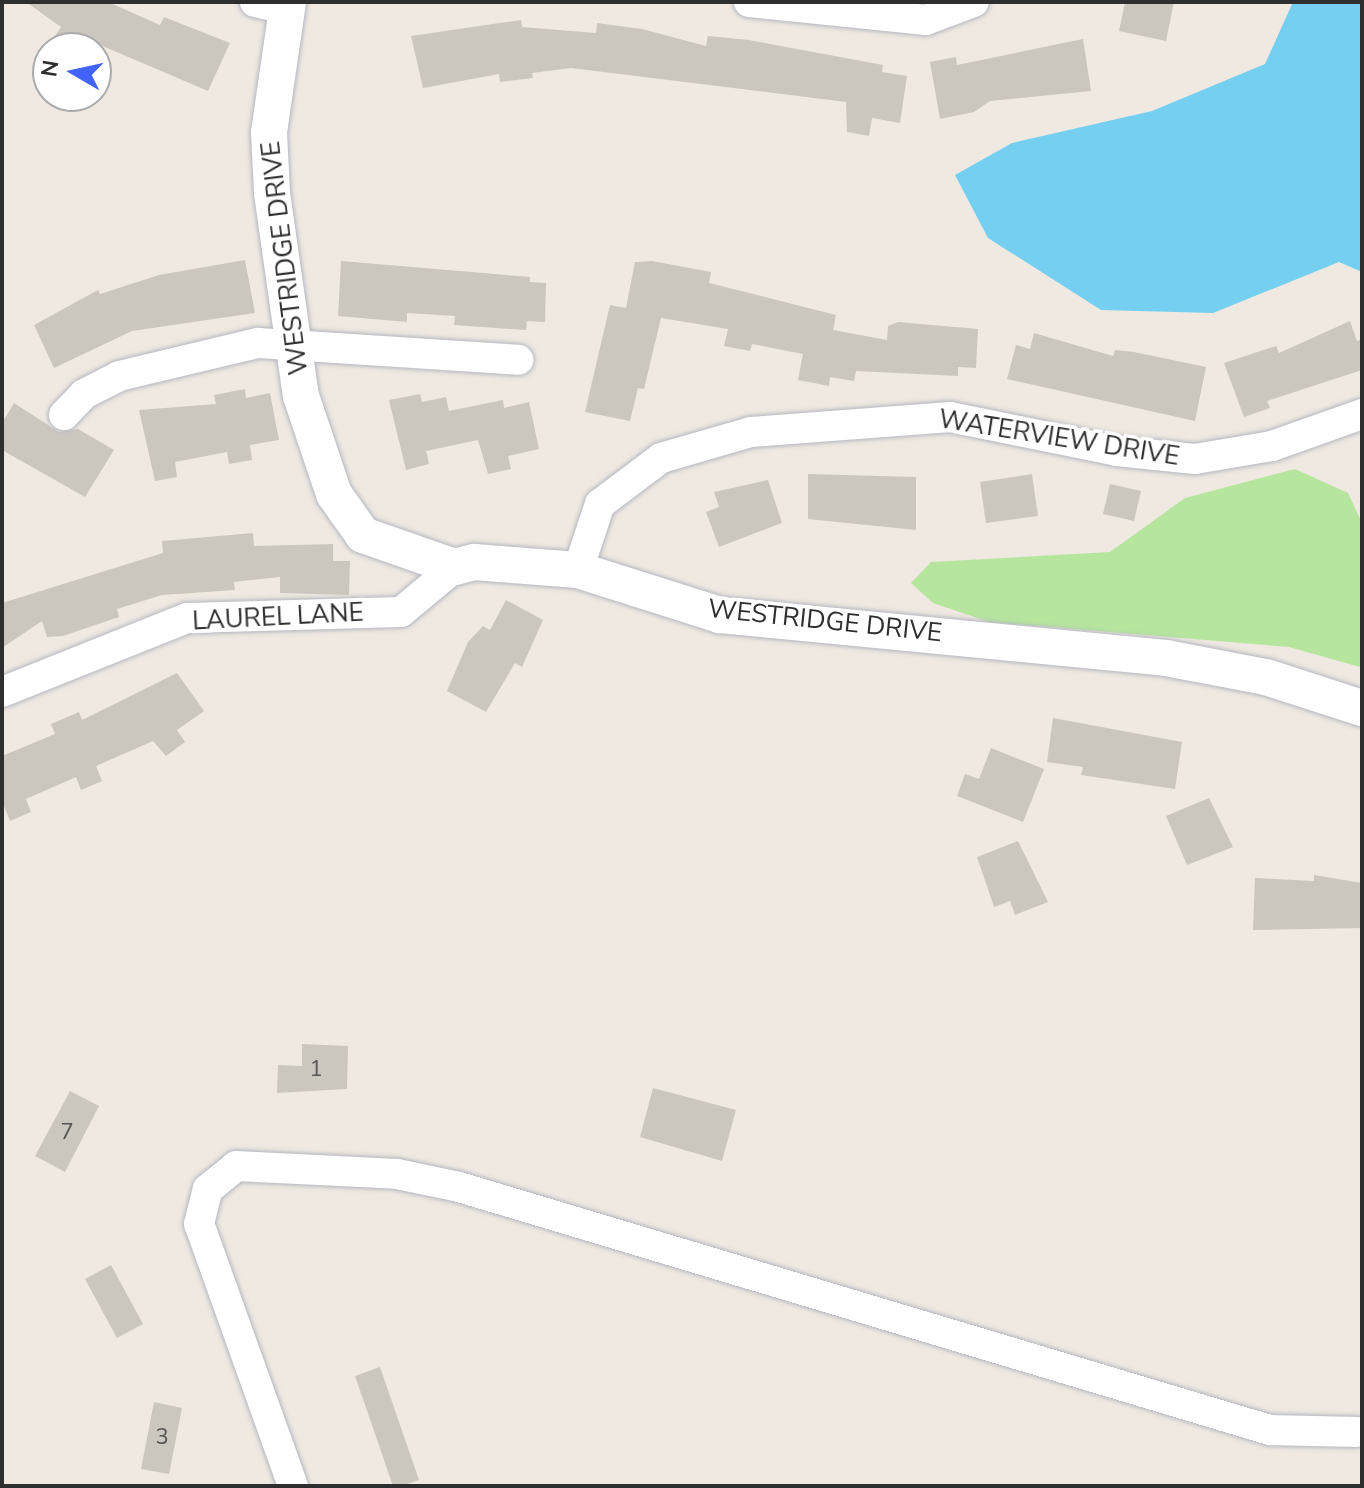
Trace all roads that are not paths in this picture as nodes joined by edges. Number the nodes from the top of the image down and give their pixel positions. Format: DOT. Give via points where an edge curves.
graph roads {
  1 [pos="749,2"];
  2 [pos="974,2"];
  3 [pos="276,4"];
  4 [pos="295,343"];
  5 [pos="518,360"];
  6 [pos="1362,414"];
  7 [pos="64,415"];
  8 [pos="455,567"];
  9 [pos="578,570"];
  10 [pos="2,692"];
  11 [pos="1362,708"];
  12 [pos="1357,1432"];
  13 [pos="293,1486"];
  1 -- 2 [label="street" via="926,20"];
  3 -- 4 [label="street, WESTRIDGE DRIVE" via="269,133"];
  4 -- 5 [label="street"];
  4 -- 7 [label="street" via="258,343 119,376 84,394"];
  4 -- 8 [label="street, WESTRIDGE DRIVE" via="301,396 334,494 363,535"];
  6 -- 9 [label="street, WATERVIEW DRIVE" via="1272,446 1195,459 1117,451 950,417 751,432 661,458 600,504"];
  8 -- 9 [label="street, WESTRIDGE DRIVE" via="474,562"];
  8 -- 10 [label="street, LAUREL LANE" via="401,612 187,618"];
  9 -- 11 [label="street, WESTRIDGE DRIVE" via="720,615 1166,658 1266,677"];
  12 -- 13 [label="street" via="1270,1430 588,1224 397,1174 236,1166 208,1189 199,1224"];
}
